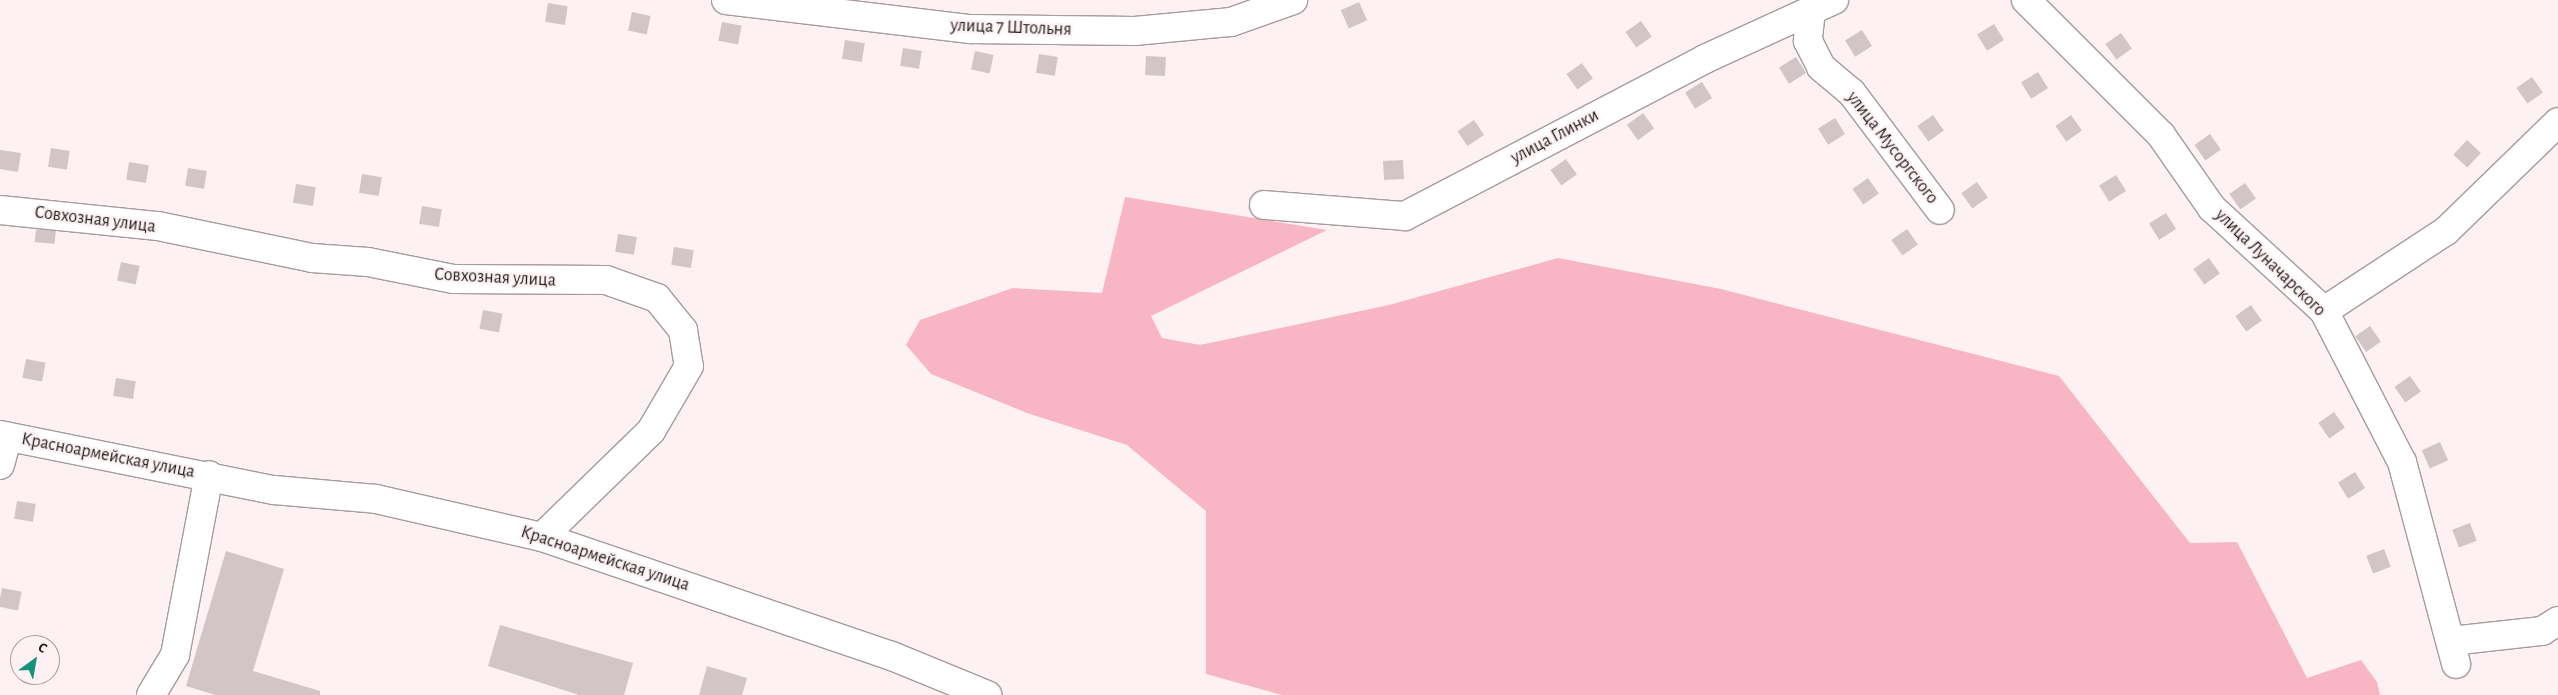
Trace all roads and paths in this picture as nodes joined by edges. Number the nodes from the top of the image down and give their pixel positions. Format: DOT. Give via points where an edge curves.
graph roads {
  1 [pos="726,0"];
  2 [pos="1293,0"];
  3 [pos="2026,0"];
  4 [pos="1823,5"];
  5 [pos="2558,122"];
  6 [pos="1264,205"];
  7 [pos="0,210"];
  8 [pos="1940,210"];
  9 [pos="2324,311"];
  10 [pos="3,437"];
  11 [pos="0,465"];
  12 [pos="209,475"];
  13 [pos="542,537"];
  14 [pos="2558,621"];
  15 [pos="151,695"];
  16 [pos="988,695"];
  1 -- 2 [label="street, улица 7 Штольня" via="970,29 1135,31 1231,22"];
  3 -- 9 [label="street, улица Луначарского" via="2161,135 2212,208"];
  4 -- 6 [label="street, улица Глинки" via="1705,59 1405,216"];
  4 -- 8 [label="street, улица Мусоргского" via="1808,41 1821,67 1852,93"];
  5 -- 9 [label="street" via="2446,231"];
  7 -- 13 [label="street, Совхозная улица" via="158,226 312,258 368,262 453,279 606,280 657,298 683,330 689,366 651,431"];
  9 -- 14 [label="street, улица Луначарского" via="2402,462 2453,652 2542,631"];
  10 -- 11 [label="street, Красноармейская улица"];
  10 -- 12 [label="street, Красноармейская улица"];
  12 -- 13 [label="street, Красноармейская улица" via="274,490 376,499"];
  12 -- 15 [label="street, Красноармейская улица" via="175,655"];
  13 -- 16 [label="street, Красноармейская улица" via="892,656"];
}
